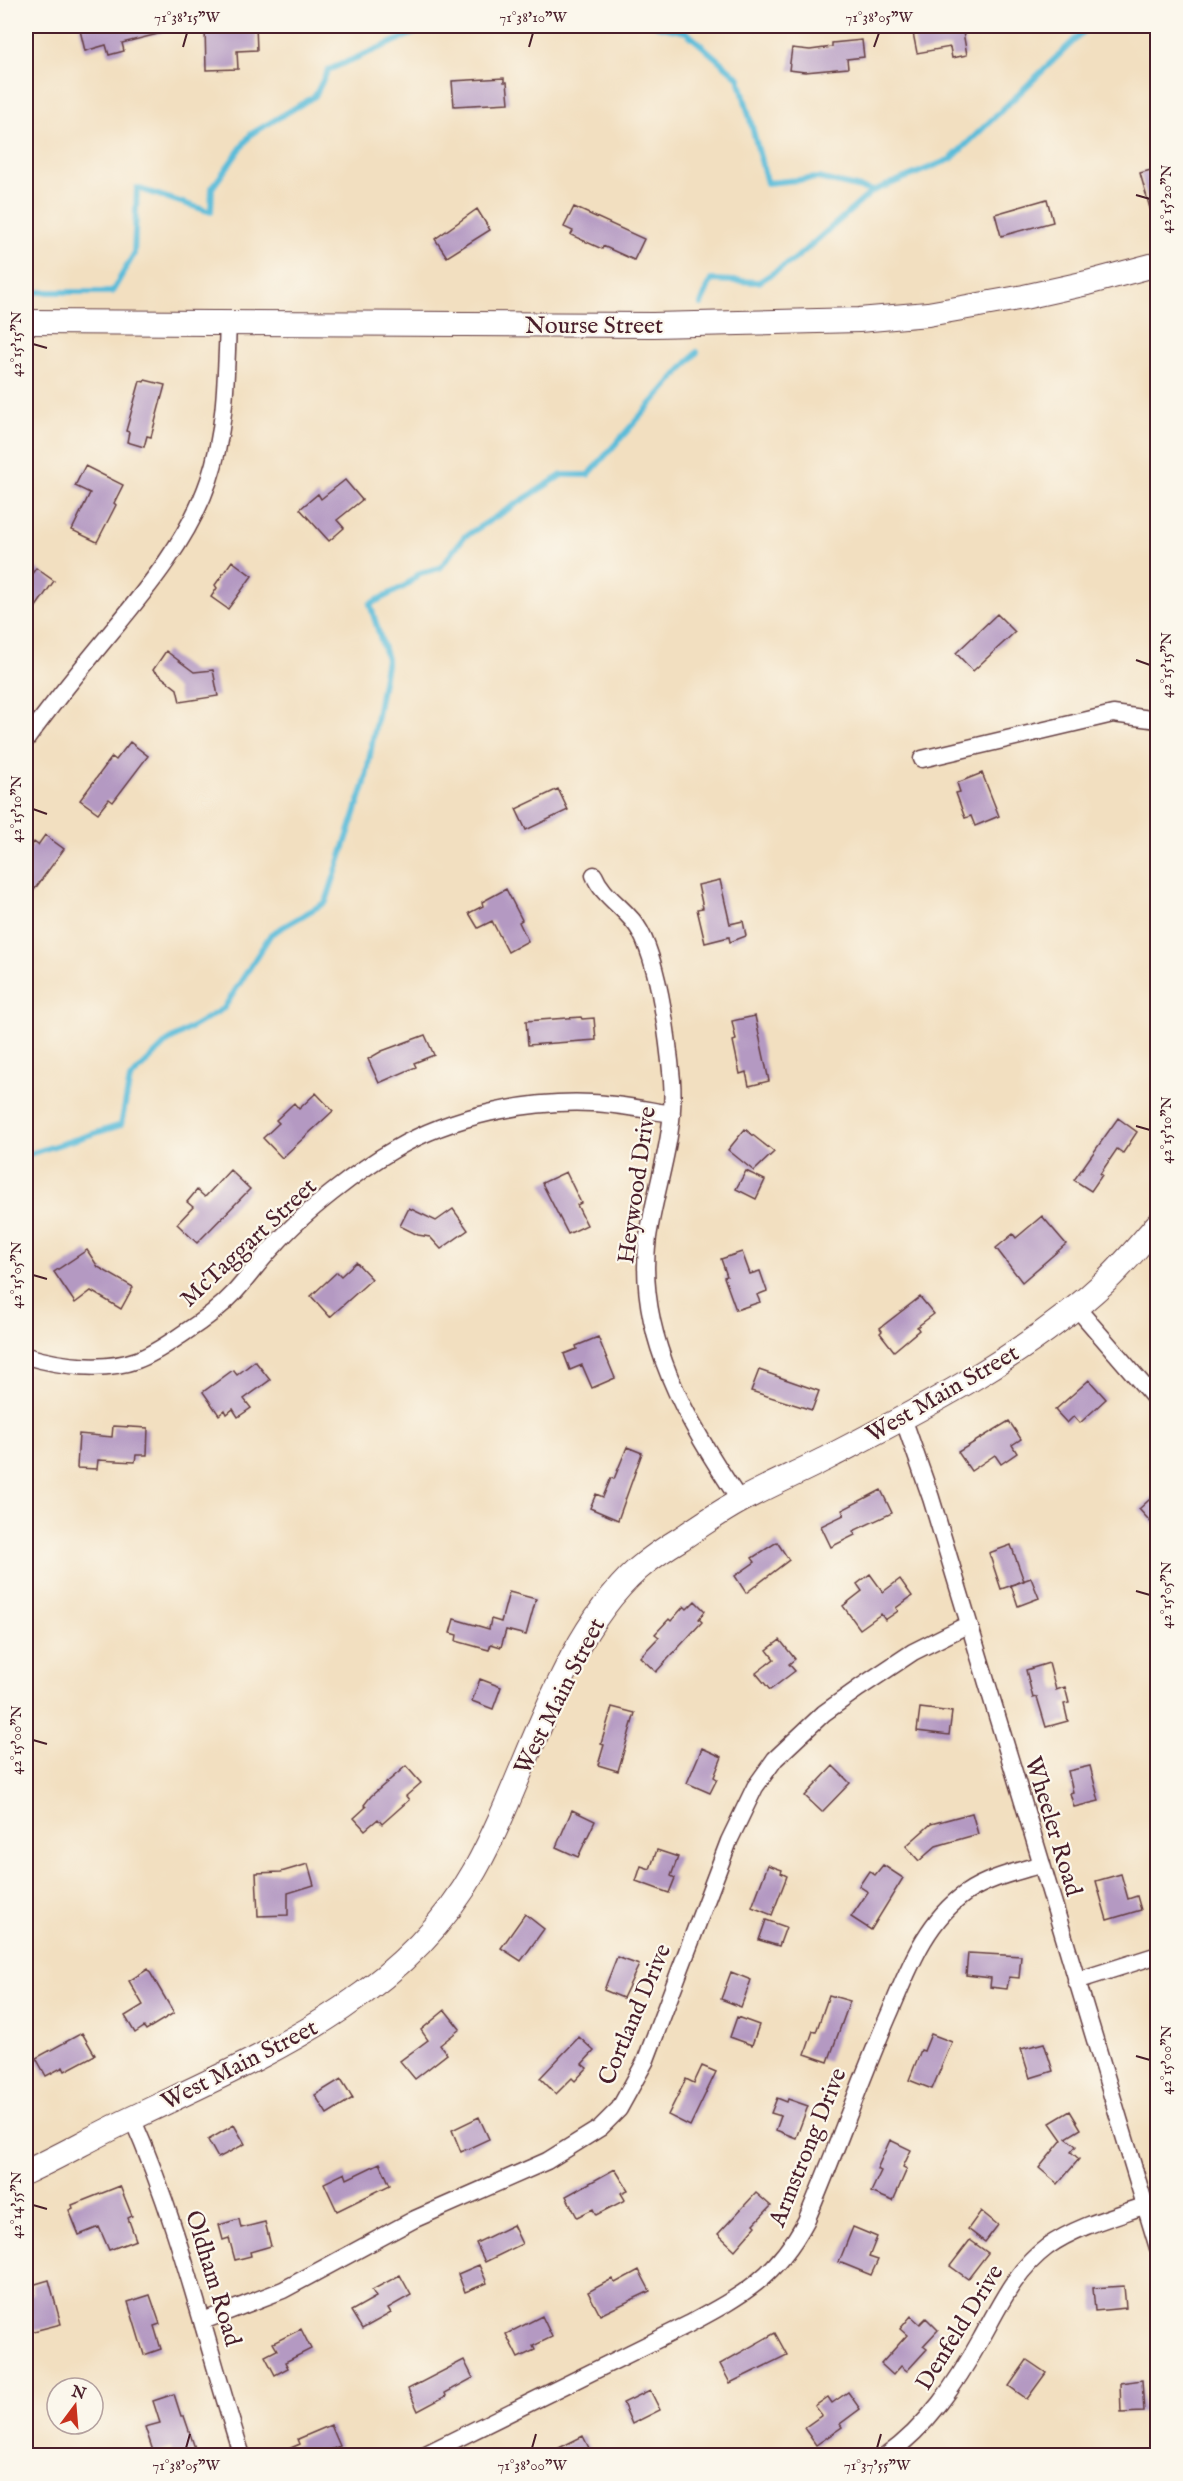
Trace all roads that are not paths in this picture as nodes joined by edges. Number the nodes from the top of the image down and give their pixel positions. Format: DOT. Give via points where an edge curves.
graph roads {
  1 [pos="1158,264"];
  2 [pos="26,322"];
  3 [pos="228,322"];
  4 [pos="1158,720"];
  5 [pos="26,740"];
  6 [pos="922,759"];
  7 [pos="594,875"];
  8 [pos="672,1114"];
  9 [pos="1158,1224"];
  10 [pos="1076,1307"];
  11 [pos="26,1356"];
  12 [pos="1158,1402"];
  13 [pos="903,1418"];
  14 [pos="740,1501"];
  15 [pos="967,1625"];
  16 [pos="1042,1864"];
  17 [pos="1158,1955"];
  18 [pos="1076,1981"];
  19 [pos="132,2118"];
  20 [pos="26,2172"];
  21 [pos="1144,2206"];
  22 [pos="1158,2248"];
  23 [pos="203,2321"];
  24 [pos="242,2456"];
  25 [pos="422,2456"];
  26 [pos="886,2456"];
  1 -- 3 [label="street, Nourse Street" via="1024,297 928,314 859,320 653,325"];
  2 -- 3 [label="street, Nourse Street"];
  3 -- 5 [label="street" via="220,429 209,480 196,509 142,594"];
  4 -- 6 [label="street" via="1113,714"];
  7 -- 8 [label="street, Heywood Drive" via="598,886 639,929 651,957 668,1050"];
  8 -- 11 [label="street, McTaggart Street" via="609,1104 557,1104 491,1114 427,1134 377,1160 318,1206 275,1244 231,1296 195,1326 150,1355 118,1365 99,1366 61,1364"];
  8 -- 14 [label="street, Heywood Drive" via="648,1239 647,1288 653,1329 670,1382"];
  9 -- 10 [label="street, West Main Street" via="1108,1279"];
  10 -- 12 [label="street"];
  10 -- 13 [label="street, West Main Street" via="1001,1360"];
  13 -- 14 [label="street, West Main Street"];
  13 -- 15 [label="street, Wheeler Road" via="931,1498"];
  14 -- 19 [label="street, West Main Street" via="638,1569 598,1615 555,1694 475,1871 441,1921 412,1953 362,1995 316,2025 247,2064"];
  15 -- 16 [label="street, Wheeler Road"];
  15 -- 23 [label="street, Cortland Drive" via="913,1653 824,1713 775,1758 754,1786 729,1841 645,2062 619,2109 600,2128 530,2170 416,2219 284,2290"];
  16 -- 18 [label="street, Wheeler Road"];
  16 -- 25 [label="street, Armstrong Drive" via="985,1882 964,1894 940,1917 925,1939 868,2062 806,2221 770,2272 729,2302 689,2324"];
  17 -- 18 [label="street"];
  18 -- 21 [label="street, Wheeler Road"];
  19 -- 20 [label="street, West Main Street"];
  19 -- 23 [label="street, Oldham Road" via="159,2181"];
  21 -- 22 [label="street, Wheeler Road"];
  21 -- 26 [label="street, Denfeld Drive" via="1096,2222 1048,2246 1022,2270 937,2409"];
  23 -- 24 [label="street, Oldham Road"];
}
